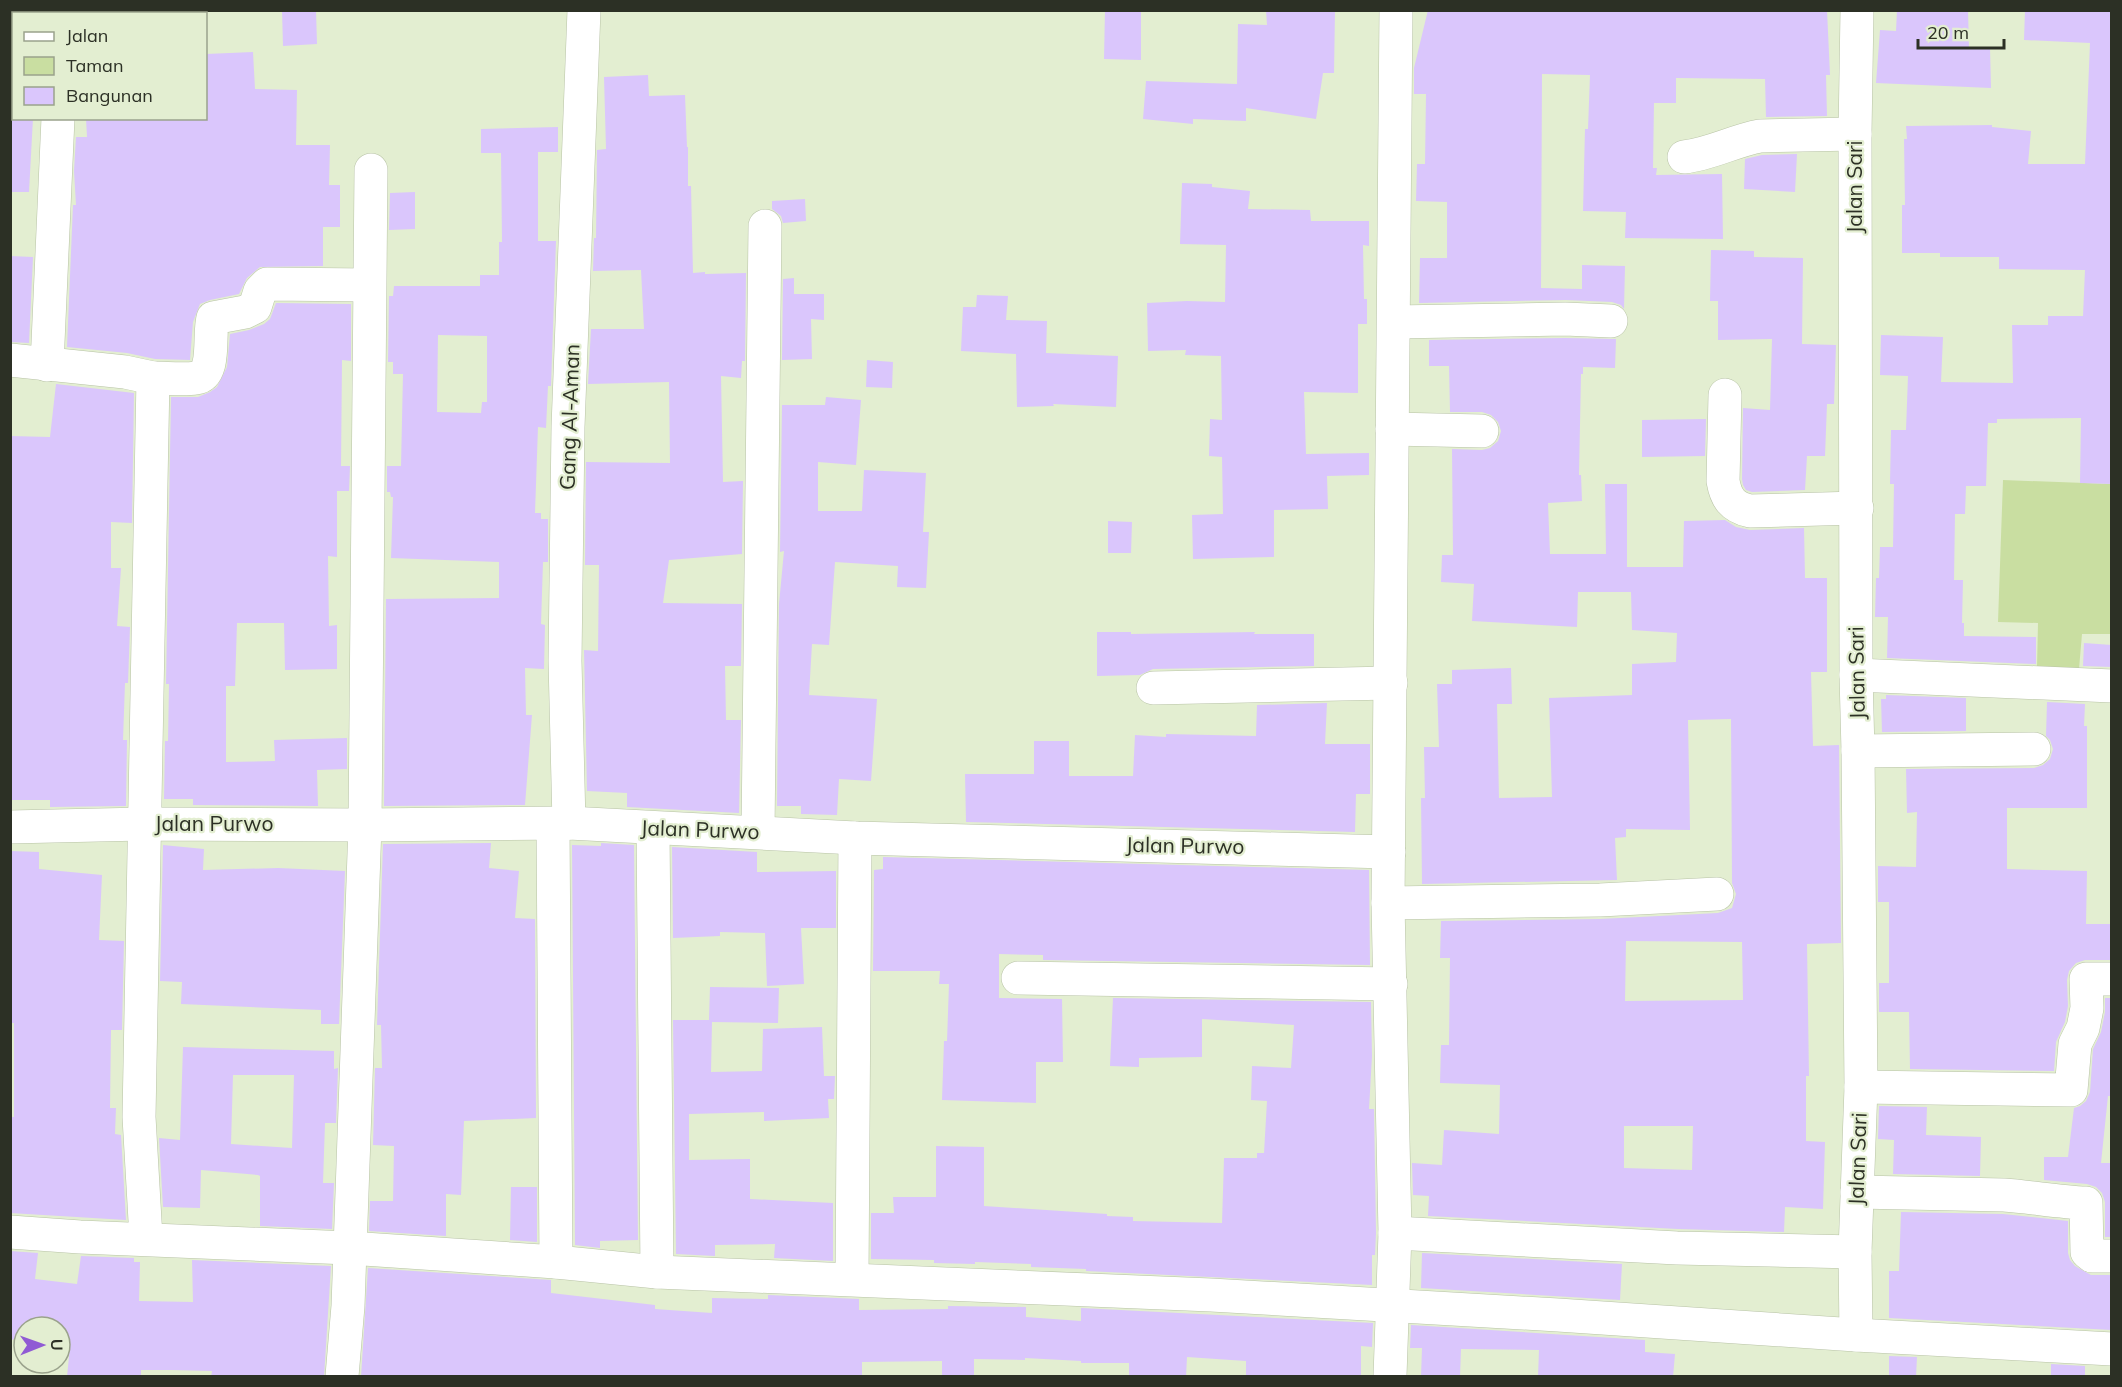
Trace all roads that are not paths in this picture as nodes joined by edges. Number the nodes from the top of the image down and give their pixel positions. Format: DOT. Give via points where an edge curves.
graph roads {
  1 [pos="584,10"];
  2 [pos="1396,10"];
  3 [pos="1857,10"];
  4 [pos="58,120"];
  5 [pos="1855,134"];
  6 [pos="1684,157"];
  7 [pos="371,170"];
  8 [pos="765,226"];
  9 [pos="369,285"];
  10 [pos="1395,321"];
  11 [pos="1611,321"];
  12 [pos="10,360"];
  13 [pos="46,364"];
  14 [pos="153,378"];
  15 [pos="1725,395"];
  16 [pos="1392,429"];
  17 [pos="1482,431"];
  18 [pos="1857,508"];
  19 [pos="1856,675"];
  20 [pos="1391,682"];
  21 [pos="2112,686"];
  22 [pos="1153,688"];
  23 [pos="2034,749"];
  24 [pos="1858,751"];
  25 [pos="143,824"];
  26 [pos="561,824"];
  27 [pos="365,825"];
  28 [pos="10,827"];
  29 [pos="653,828"];
  30 [pos="758,832"];
  31 [pos="855,838"];
  32 [pos="1389,852"];
  33 [pos="1717,894"];
  34 [pos="1388,903"];
  35 [pos="1018,978"];
  36 [pos="2112,978"];
  37 [pos="1391,984"];
  38 [pos="1861,1086"];
  39 [pos="1857,1192"];
  40 [pos="10,1232"];
  41 [pos="1395,1233"];
  42 [pos="146,1239"];
  43 [pos="349,1248"];
  44 [pos="1855,1252"];
  45 [pos="2112,1256"];
  46 [pos="556,1262"];
  47 [pos="657,1272"];
  48 [pos="852,1279"];
  49 [pos="1393,1306"];
  50 [pos="1856,1335"];
  51 [pos="2112,1349"];
  52 [pos="342,1377"];
  53 [pos="1390,1377"];
  1 -- 26 [label="street, Gang Al-Aman" via="568,427"];
  2 -- 10 [label="street"];
  3 -- 5 [label="street, Jalan Sari"];
  4 -- 13 [label="street"];
  5 -- 6 [label="street" via="1745,138 1701,155"];
  5 -- 18 [label="street, Jalan Sari"];
  7 -- 9 [label="street"];
  8 -- 30 [label="street"];
  9 -- 14 [label="street" via="267,284 255,307 213,318 206,374 198,378"];
  9 -- 27 [label="street"];
  10 -- 11 [label="street"];
  10 -- 16 [label="street"];
  12 -- 13 [label="street"];
  13 -- 14 [label="street"];
  14 -- 25 [label="street"];
  15 -- 18 [label="street" via="1723,481 1731,503 1750,511"];
  16 -- 17 [label="street"];
  16 -- 20 [label="street"];
  18 -- 19 [label="street, Jalan Sari"];
  19 -- 21 [label="street"];
  19 -- 24 [label="street, Jalan Sari"];
  20 -- 22 [label="street"];
  20 -- 32 [label="street"];
  23 -- 24 [label="street"];
  24 -- 38 [label="street, Jalan Sari"];
  25 -- 27 [label="street, Jalan Purwo"];
  25 -- 28 [label="street, Jalan Purwo"];
  25 -- 42 [label="street" via="139,1117"];
  26 -- 27 [label="street, Jalan Purwo"];
  26 -- 29 [label="street, Jalan Purwo"];
  26 -- 46 [label="street, Gang Al-Aman"];
  27 -- 43 [label="street"];
  29 -- 30 [label="street, Jalan Purwo"];
  29 -- 47 [label="street"];
  30 -- 31 [label="street, Jalan Purwo"];
  31 -- 32 [label="street, Jalan Purwo"];
  31 -- 48 [label="street"];
  32 -- 34 [label="street"];
  33 -- 34 [label="street"];
  34 -- 37 [label="street"];
  35 -- 37 [label="street"];
  36 -- 38 [label="street" via="2086,979 2087,1008 2075,1044 2071,1090"];
  37 -- 41 [label="street"];
  38 -- 39 [label="street, Jalan Sari"];
  39 -- 44 [label="street, Jalan Sari"];
  39 -- 45 [label="street" via="2004,1195 2086,1203 2087,1252 2092,1256"];
  40 -- 42 [label="street"];
  41 -- 44 [label="street" via="1677,1248"];
  41 -- 49 [label="street"];
  42 -- 43 [label="street"];
  43 -- 46 [label="street"];
  43 -- 52 [label="street"];
  44 -- 50 [label="street, Jalan Sari"];
  46 -- 47 [label="street"];
  47 -- 48 [label="street"];
  48 -- 49 [label="street"];
  49 -- 50 [label="street"];
  49 -- 53 [label="street"];
  50 -- 51 [label="street"];
}
